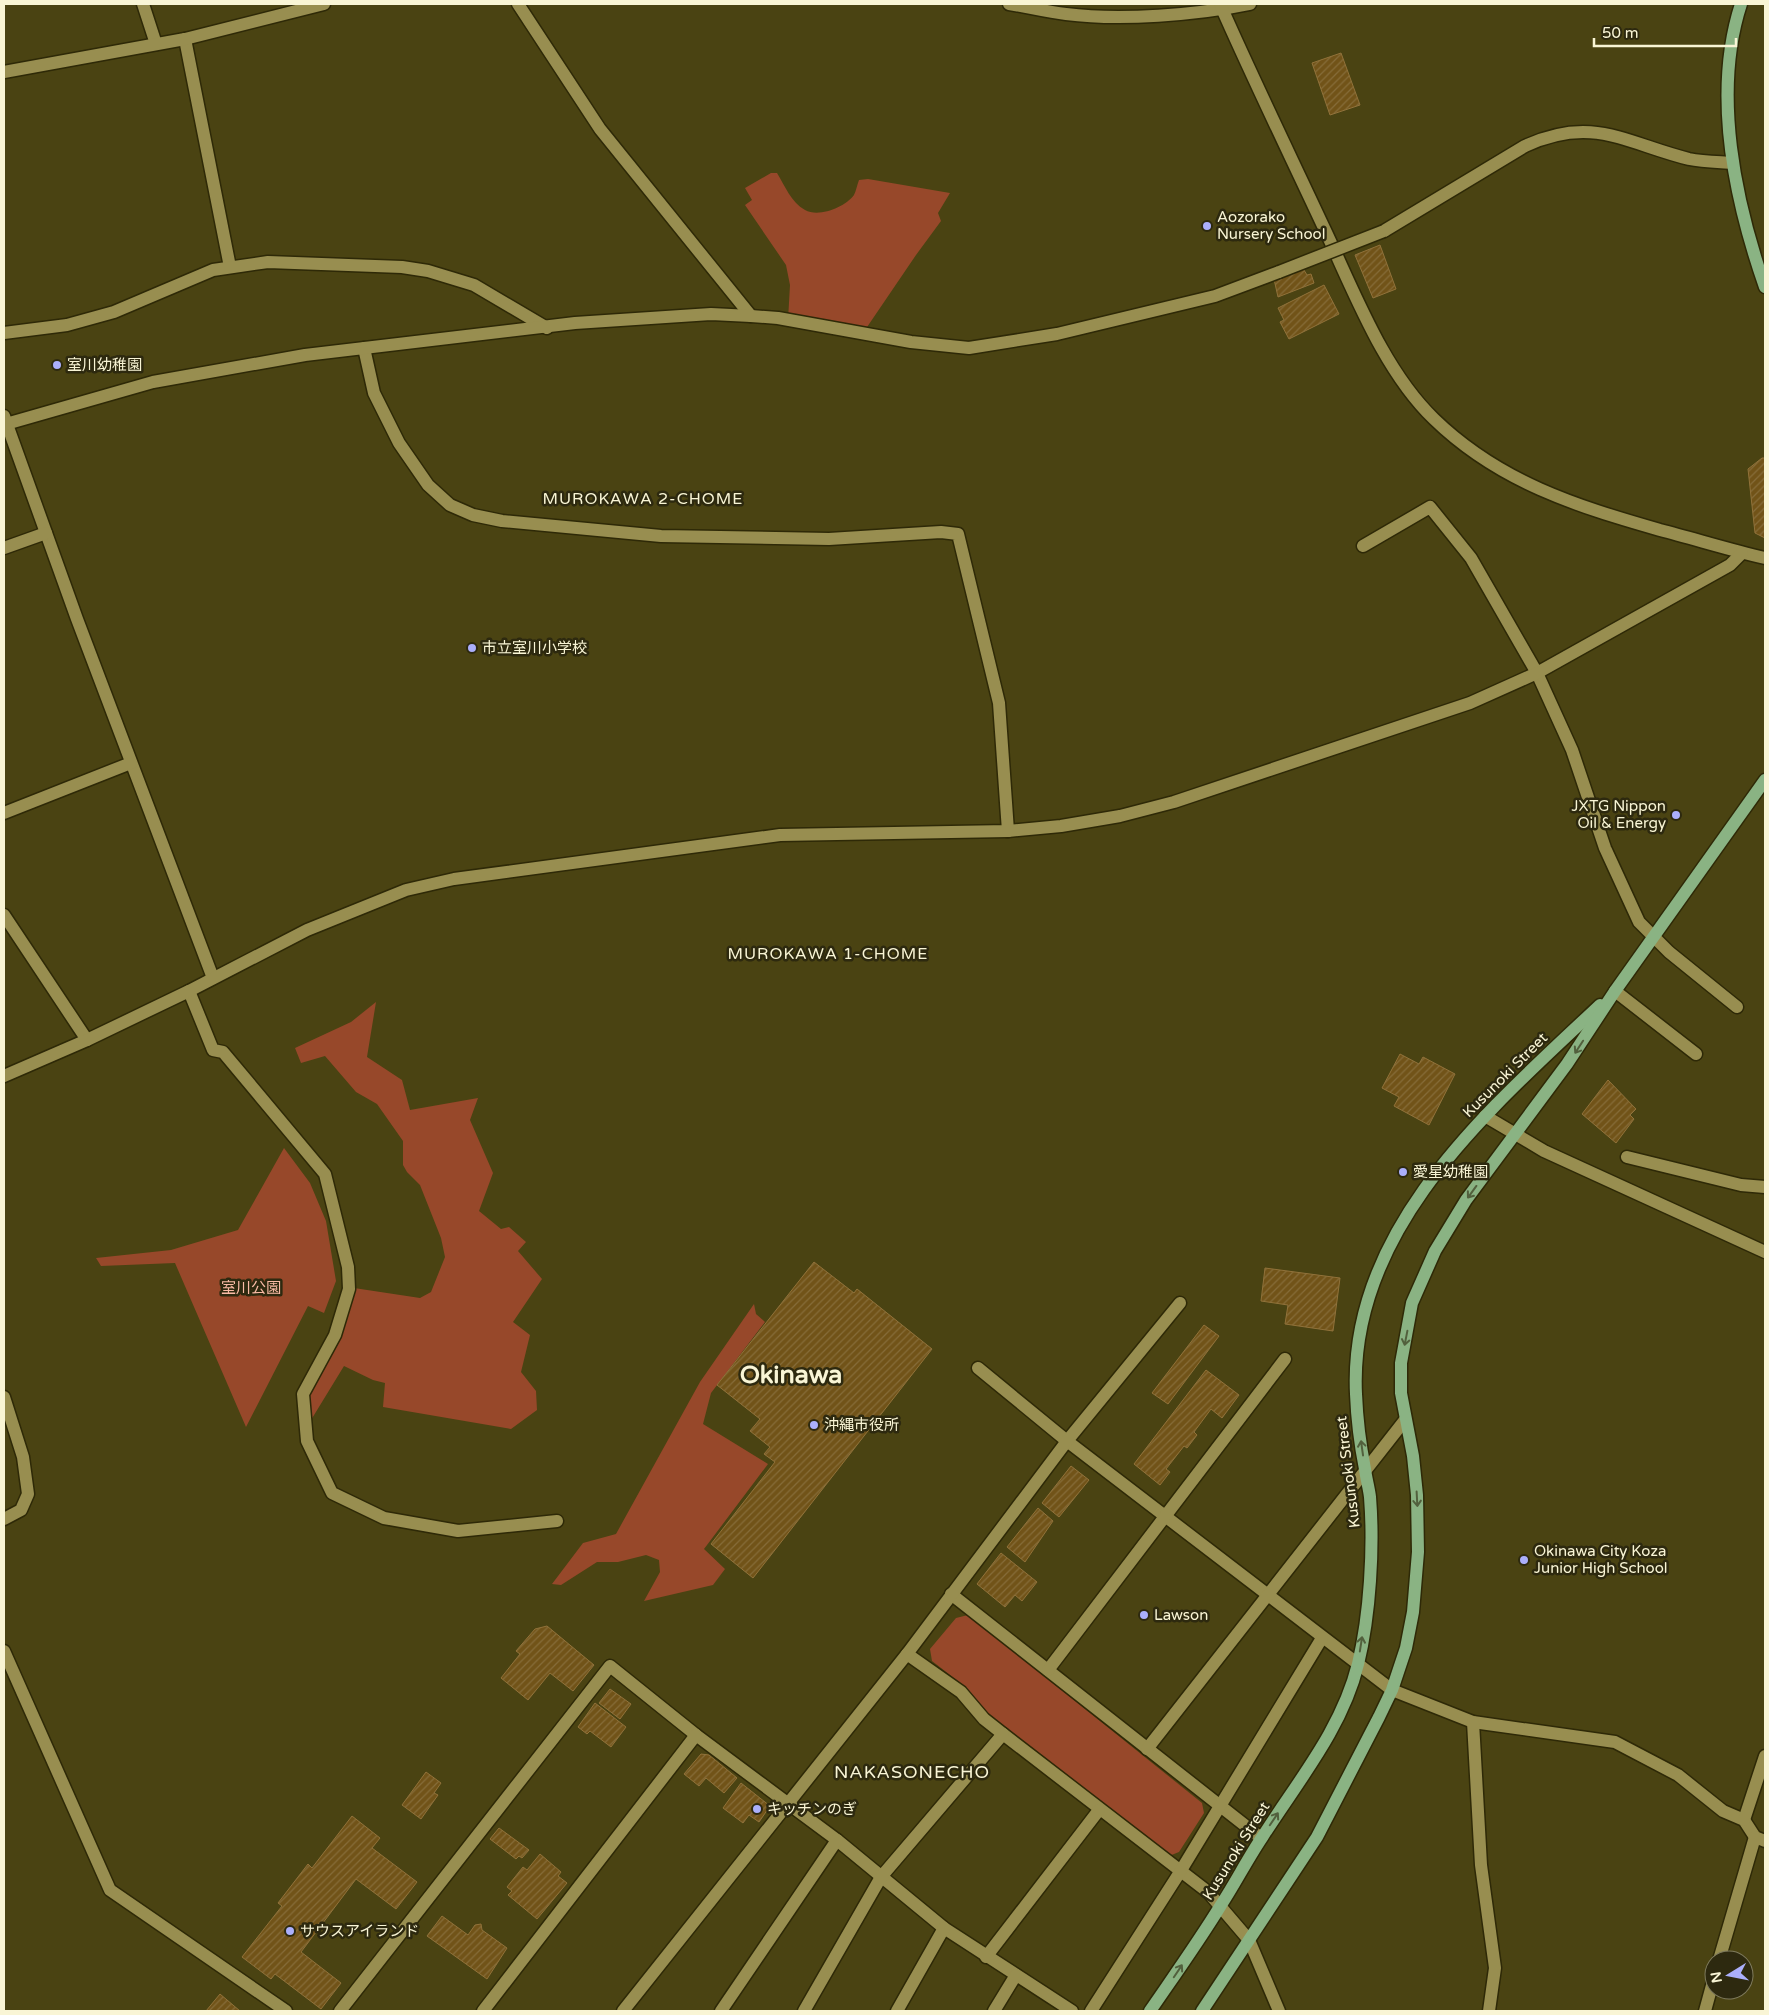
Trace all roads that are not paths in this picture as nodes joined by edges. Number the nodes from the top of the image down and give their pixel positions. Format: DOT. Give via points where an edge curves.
graph roads {
  1 [pos="143,4"];
  2 [pos="324,4"];
  3 [pos="518,4"];
  4 [pos="1009,4"];
  5 [pos="1250,4"];
  6 [pos="1741,4"];
  7 [pos="1221,6"];
  8 [pos="185,39"];
  9 [pos="156,44"];
  10 [pos="4,72"];
  11 [pos="1732,163"];
  12 [pos="230,267"];
  13 [pos="1765,287"];
  14 [pos="751,316"];
  15 [pos="547,328"];
  16 [pos="4,333"];
  17 [pos="364,348"];
  18 [pos="5,420"];
  19 [pos="46,533"];
  20 [pos="1363,546"];
  21 [pos="4,548"];
  22 [pos="1742,553"];
  23 [pos="1765,558"];
  24 [pos="1537,674"];
  25 [pos="132,763"];
  26 [pos="1765,780"];
  27 [pos="4,813"];
  28 [pos="1008,831"];
  29 [pos="4,915"];
  30 [pos="1654,938"];
  31 [pos="213,978"];
  32 [pos="189,991"];
  33 [pos="1615,991"];
  34 [pos="1737,1007"];
  35 [pos="87,1040"];
  36 [pos="1696,1054"];
  37 [pos="4,1076"];
  38 [pos="1485,1116"];
  39 [pos="1513,1135"];
  40 [pos="1627,1157"];
  41 [pos="1765,1187"];
  42 [pos="1765,1252"];
  43 [pos="1180,1303"];
  44 [pos="1285,1360"];
  45 [pos="978,1368"];
  46 [pos="4,1397"];
  47 [pos="1405,1420"];
  48 [pos="1067,1441"];
  49 [pos="1365,1470"];
  50 [pos="1165,1517"];
  51 [pos="4,1518"];
  52 [pos="556,1521"];
  53 [pos="951,1594"];
  54 [pos="1268,1595"];
  55 [pos="1322,1638"];
  56 [pos="4,1651"];
  57 [pos="908,1654"];
  58 [pos="1358,1664"];
  59 [pos="1048,1670"];
  60 [pos="1392,1690"];
  61 [pos="1473,1722"];
  62 [pos="1002,1734"];
  63 [pos="696,1735"];
  64 [pos="1146,1749"];
  65 [pos="1765,1756"];
  66 [pos="788,1804"];
  67 [pos="1220,1805"];
  68 [pos="1099,1810"];
  69 [pos="1744,1820"];
  70 [pos="1261,1838"];
  71 [pos="1760,1839"];
  72 [pos="837,1840"];
  73 [pos="1180,1872"];
  74 [pos="881,1877"];
  75 [pos="1221,1906"];
  76 [pos="944,1928"];
  77 [pos="1249,1940"];
  78 [pos="1722,1950"];
  79 [pos="986,1957"];
  80 [pos="1016,1975"];
  81 [pos="286,2011"];
  82 [pos="340,2011"];
  83 [pos="482,2011"];
  84 [pos="625,2011"];
  85 [pos="721,2011"];
  86 [pos="804,2011"];
  87 [pos="897,2011"];
  88 [pos="994,2011"];
  89 [pos="1072,2011"];
  90 [pos="1091,2011"];
  91 [pos="1150,2011"];
  92 [pos="1202,2011"];
  93 [pos="1279,2011"];
  94 [pos="1489,2011"];
  1 -- 9 [label="street"];
  2 -- 8 [label="street"];
  3 -- 14 [label="street" via="600,129"];
  4 -- 7 [label="street" via="1067,14 1120,16"];
  5 -- 7 [label="street"];
  6 -- 11 [label="main road" via="1730,73"];
  7 -- 22 [label="street" via="1365,315 1406,389 1434,419 1465,446 1497,467 1555,497"];
  8 -- 9 [label="street"];
  8 -- 12 [label="street"];
  9 -- 10 [label="street"];
  11 -- 13 [label="main road"];
  11 -- 14 [label="street, bridge" via="1690,159 1606,134 1574,131 1549,136 1526,146 1384,231 1279,272 1196,300 1057,334 968,348"];
  12 -- 15 [label="street" via="268,262 402,267 428,271 474,285"];
  12 -- 16 [label="street" via="213,270 114,312 66,324"];
  14 -- 15 [label="street" via="711,314 575,323"];
  15 -- 17 [label="street"];
  17 -- 18 [label="street" via="153,382"];
  17 -- 28 [label="street" via="374,393 399,443 428,485 450,505 473,515 502,521 661,536 829,539 941,532 958,534 999,703"];
  18 -- 19 [label="street"];
  19 -- 21 [label="street"];
  19 -- 25 [label="street"];
  20 -- 24 [label="street" via="1430,507 1471,558"];
  22 -- 23 [label="street"];
  22 -- 24 [label="street" via="1730,565"];
  24 -- 28 [label="street" via="1470,703 1174,802 1120,816"];
  24 -- 30 [label="street" via="1572,750 1605,848 1639,922"];
  25 -- 27 [label="street"];
  25 -- 31 [label="street"];
  26 -- 30 [label="main road, Kusunoki Street"];
  28 -- 31 [label="street" via="780,835 454,879 406,890 356,908"];
  29 -- 35 [label="street"];
  30 -- 33 [label="main road, Kusunoki Street"];
  30 -- 34 [label="street"];
  31 -- 32 [label="street"];
  32 -- 35 [label="street"];
  32 -- 52 [label="street" via="213,1050 223,1052 325,1174 348,1267 348,1289 335,1334 302,1394 307,1441 332,1493 384,1518 458,1531"];
  33 -- 36 [label="street"];
  33 -- 38 [label="main road, Kusunoki Street"];
  33 -- 39 [label="main road, Kusunoki Street, one-way" via="1567,1064"];
  35 -- 37 [label="street"];
  38 -- 39 [label="street"];
  49 -- 38 [label="main road, Kusunoki Street, one-way" via="1356,1394 1356,1353 1377,1276 1395,1236 1431,1178"];
  39 -- 42 [label="street"];
  39 -- 47 [label="main road, Kusunoki Street, one-way" via="1466,1200 1435,1251 1412,1303 1401,1363"];
  40 -- 41 [label="street" via="1741,1185"];
  43 -- 48 [label="street"];
  44 -- 50 [label="street"];
  45 -- 48 [label="street"];
  46 -- 51 [label="street" via="23,1457 28,1494 22,1510"];
  47 -- 49 [label="street"];
  47 -- 60 [label="main road, Kusunoki Street, one-way" via="1413,1456 1418,1552 1413,1612 1406,1648"];
  48 -- 50 [label="street"];
  48 -- 53 [label="street"];
  49 -- 54 [label="street"];
  58 -- 49 [label="main road, Kusunoki Street, one-way" via="1366,1617 1372,1539 1370,1494"];
  50 -- 54 [label="street"];
  50 -- 59 [label="street"];
  53 -- 57 [label="street"];
  53 -- 59 [label="street"];
  54 -- 55 [label="street"];
  54 -- 64 [label="street"];
  55 -- 58 [label="street"];
  55 -- 67 [label="street"];
  56 -- 81 [label="street" via="110,1890"];
  57 -- 62 [label="street" via="961,1692"];
  57 -- 66 [label="street"];
  58 -- 60 [label="street"];
  70 -- 58 [label="main road, Kusunoki Street, one-way" via="1333,1727"];
  59 -- 64 [label="street"];
  60 -- 61 [label="street"];
  60 -- 77 [label="main road, Kusunoki Street" via="1317,1837"];
  61 -- 69 [label="street" via="1615,1742 1678,1775 1723,1811"];
  61 -- 94 [label="street" via="1481,1865 1495,1968"];
  62 -- 68 [label="street"];
  62 -- 74 [label="street"];
  63 -- 66 [label="street"];
  63 -- 82 [label="street" via="610,1666"];
  63 -- 83 [label="street"];
  64 -- 67 [label="street"];
  65 -- 69 [label="street"];
  66 -- 72 [label="street"];
  66 -- 84 [label="street"];
  67 -- 70 [label="street"];
  67 -- 73 [label="street"];
  68 -- 73 [label="street"];
  68 -- 79 [label="street"];
  69 -- 71 [label="street"];
  70 -- 75 [label="main road, Kusunoki Street"];
  71 -- 78 [label="street"];
  72 -- 74 [label="street"];
  72 -- 85 [label="street"];
  73 -- 75 [label="street"];
  73 -- 90 [label="street"];
  74 -- 76 [label="street"];
  74 -- 86 [label="street"];
  75 -- 77 [label="street"];
  91 -- 75 [label="main road, Kusunoki Street, one-way"];
  76 -- 79 [label="street"];
  76 -- 87 [label="street"];
  77 -- 92 [label="main road, Kusunoki Street"];
  77 -- 93 [label="street"];
  79 -- 80 [label="street"];
  80 -- 88 [label="street"];
  80 -- 89 [label="street"];
}
